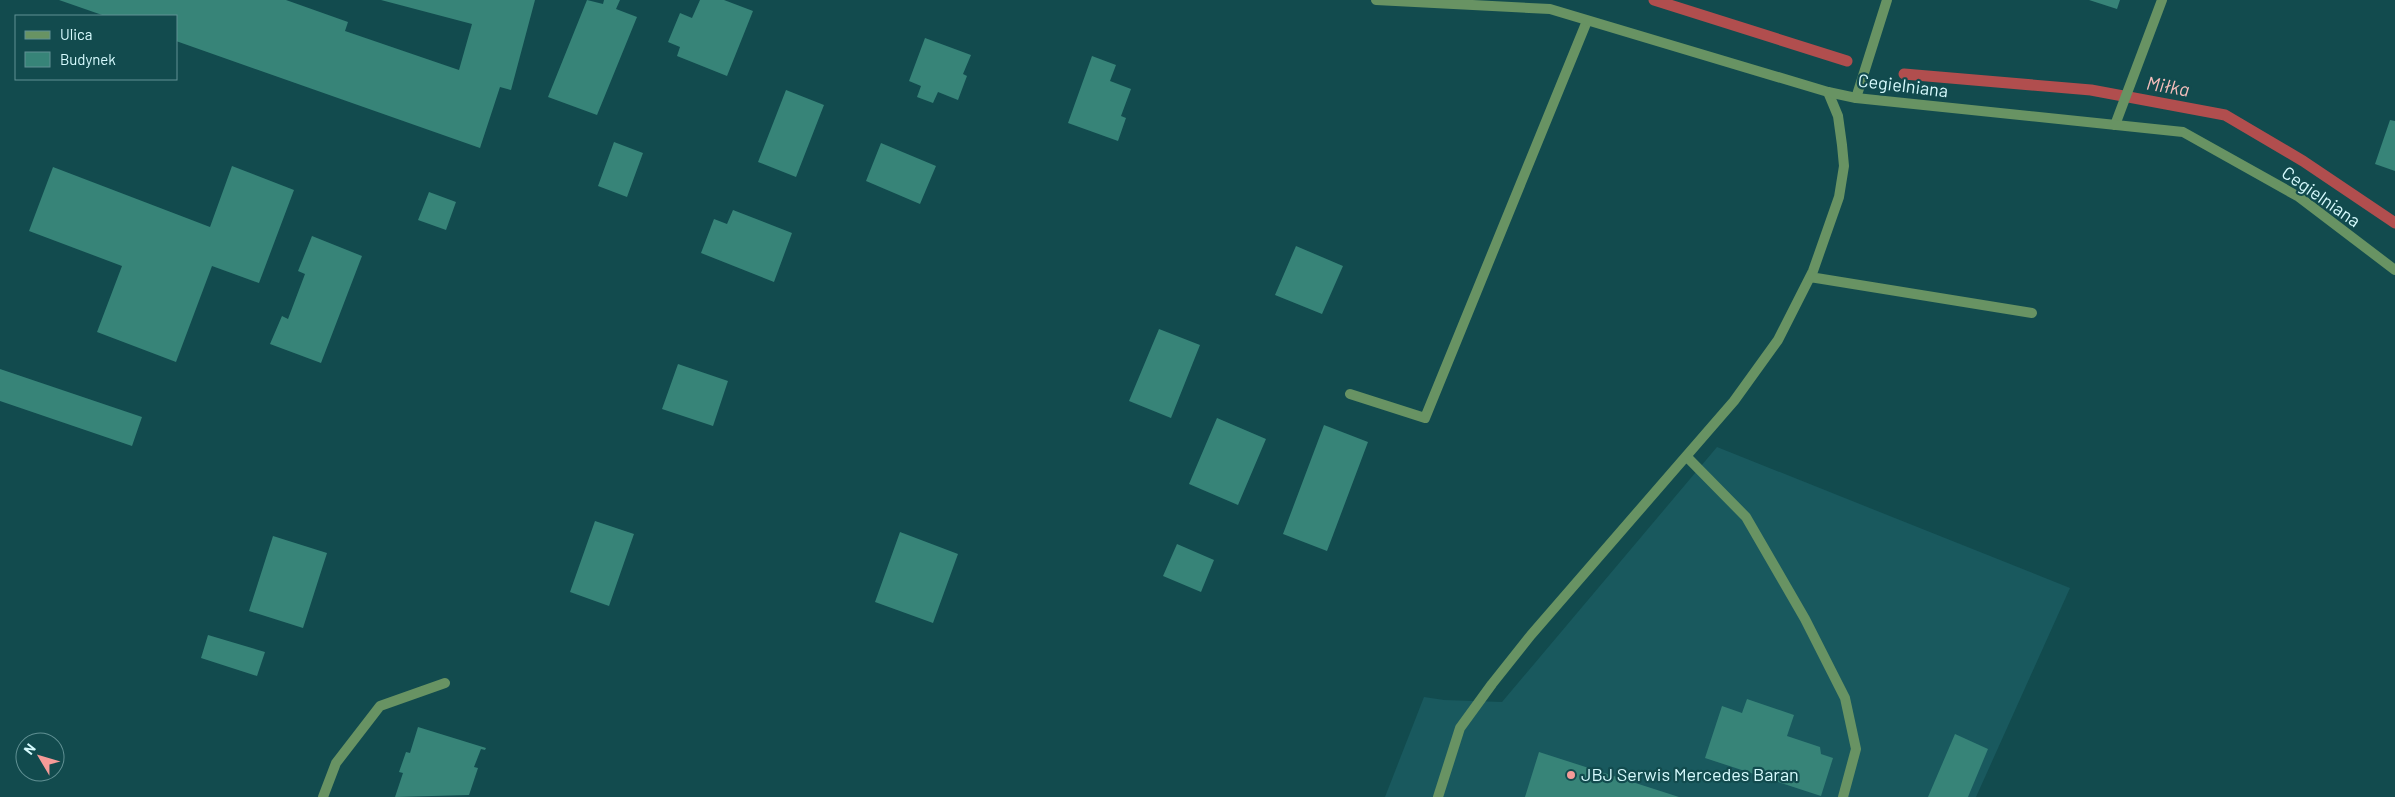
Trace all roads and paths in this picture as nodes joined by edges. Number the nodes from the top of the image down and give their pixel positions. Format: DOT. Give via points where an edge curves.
graph roads {
  1 [pos="1376,0"];
  2 [pos="1887,0"];
  3 [pos="2162,0"];
  4 [pos="1587,21"];
  5 [pos="1828,92"];
  6 [pos="1856,98"];
  7 [pos="2115,126"];
  8 [pos="2395,270"];
  9 [pos="1810,277"];
  10 [pos="2032,313"];
  11 [pos="1350,394"];
  12 [pos="1686,457"];
  13 [pos="445,683"];
  14 [pos="323,797"];
  15 [pos="1438,797"];
  16 [pos="1842,797"];
  1 -- 4 [label="street, Cegielniana" via="1550,9"];
  2 -- 6 [label="street"];
  3 -- 7 [label="street"];
  4 -- 5 [label="street, Cegielniana"];
  4 -- 11 [label="street" via="1425,418"];
  5 -- 6 [label="street, Cegielniana"];
  5 -- 9 [label="street" via="1838,116 1844,166 1840,197"];
  6 -- 7 [label="street, Cegielniana"];
  7 -- 8 [label="street, Cegielniana" via="2183,132 2299,197"];
  9 -- 10 [label="street"];
  9 -- 12 [label="street" via="1763,364"];
  12 -- 15 [label="street" via="1492,684 1460,728"];
  12 -- 16 [label="street" via="1746,517 1845,698 1856,748"];
  13 -- 14 [label="street" via="380,706 336,763"];
}
